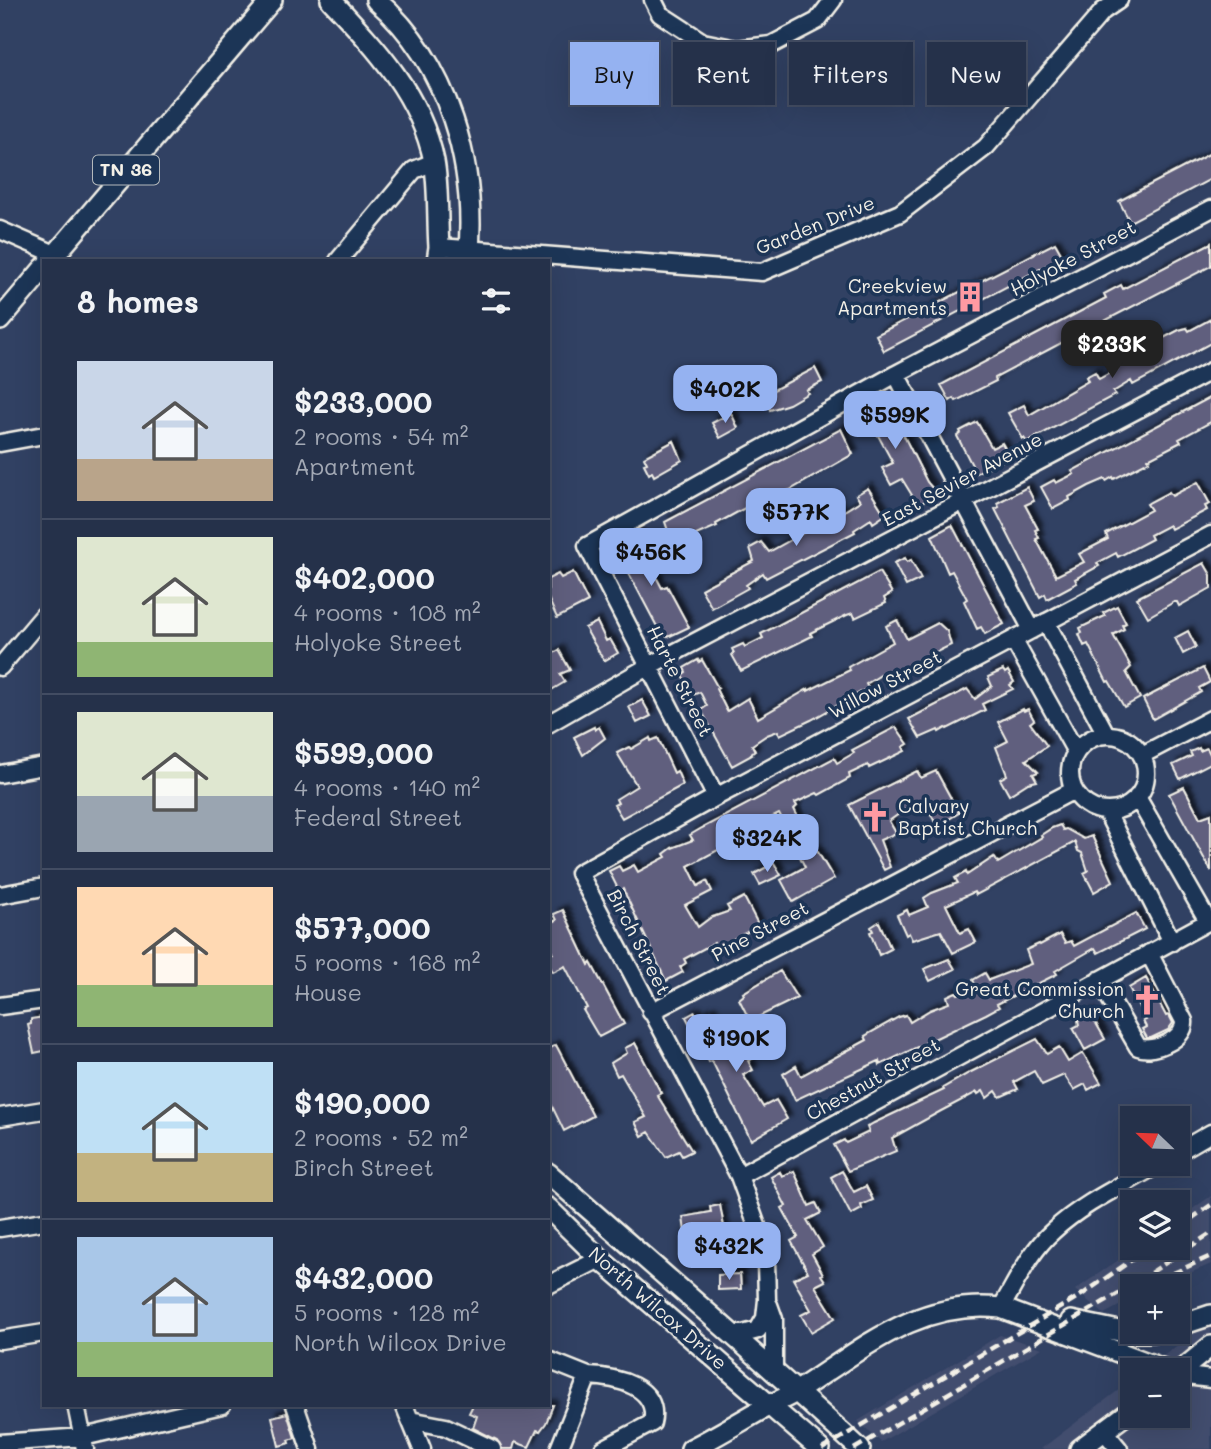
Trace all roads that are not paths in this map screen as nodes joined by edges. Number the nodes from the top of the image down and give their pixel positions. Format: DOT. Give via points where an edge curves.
graph roads {
  1 [pos="272,0"];
  2 [pos="331,0"];
  3 [pos="376,0"];
  4 [pos="653,0"];
  5 [pos="833,0"];
  6 [pos="1119,0"];
  7 [pos="464,156"];
  8 [pos="434,162"];
  9 [pos="1211,209"];
  10 [pos="0,230"];
  11 [pos="438,254"];
  12 [pos="469,255"];
  13 [pos="47,259"];
  14 [pos="52,259"];
  15 [pos="340,259"];
  16 [pos="538,259"];
  17 [pos="550,260"];
  18 [pos="42,270"];
  19 [pos="0,320"];
  20 [pos="1211,371"];
  21 [pos="896,374"];
  22 [pos="42,435"];
  23 [pos="0,443"];
  24 [pos="963,503"];
  25 [pos="1211,535"];
  26 [pos="587,546"];
  27 [pos="42,617"];
  28 [pos="1046,622"];
  29 [pos="1032,630"];
  30 [pos="1014,641"];
  31 [pos="649,666"];
  32 [pos="0,667"];
  33 [pos="1211,719"];
  34 [pos="550,723"];
  35 [pos="1106,734"];
  36 [pos="1076,752"];
  37 [pos="1142,755"];
  38 [pos="42,766"];
  39 [pos="0,774"];
  40 [pos="1074,790"];
  41 [pos="716,797"];
  42 [pos="1137,797"];
  43 [pos="1106,811"];
  44 [pos="579,873"];
  45 [pos="42,887"];
  46 [pos="0,895"];
  47 [pos="1210,920"];
  48 [pos="1172,942"];
  49 [pos="1149,953"];
  50 [pos="1099,980"];
  51 [pos="42,1001"];
  52 [pos="0,1006"];
  53 [pos="651,1012"];
  54 [pos="42,1110"];
  55 [pos="0,1116"];
  56 [pos="1211,1133"];
  57 [pos="1190,1146"];
  58 [pos="550,1175"];
  59 [pos="739,1176"];
  60 [pos="1138,1176"];
  61 [pos="550,1210"];
  62 [pos="42,1221"];
  63 [pos="0,1227"];
  64 [pos="628,1244"];
  65 [pos="600,1259"];
  66 [pos="550,1284"];
  67 [pos="768,1300"];
  68 [pos="1002,1308"];
  69 [pos="1211,1315"];
  70 [pos="1190,1322"];
  71 [pos="1120,1331"];
  72 [pos="42,1333"];
  73 [pos="733,1334"];
  74 [pos="0,1340"];
  75 [pos="1211,1346"];
  76 [pos="1135,1358"];
  77 [pos="550,1361"];
  78 [pos="1190,1364"];
  79 [pos="774,1370"];
  80 [pos="588,1376"];
  81 [pos="1190,1376"];
  82 [pos="1211,1379"];
  83 [pos="797,1392"];
  84 [pos="768,1406"];
  85 [pos="76,1407"];
  86 [pos="215,1407"];
  87 [pos="296,1407"];
  88 [pos="407,1413"];
  89 [pos="1120,1419"];
  90 [pos="1104,1430"];
  91 [pos="0,1443"];
  92 [pos="84,1443"];
  93 [pos="310,1449"];
  94 [pos="422,1449"];
  95 [pos="492,1449"];
  96 [pos="559,1449"];
  97 [pos="603,1449"];
  98 [pos="691,1449"];
  99 [pos="820,1449"];
  100 [pos="860,1449"];
  101 [pos="1080,1449"];
  102 [pos="1119,1449"];
  1 -- 14 [label="main road, TN 36"];
  2 -- 8 [label="main road" via="407,90"];
  3 -- 7 [label="main road" via="429,66 456,125"];
  4 -- 5 [label="street" via="660,14 703,43 737,49 771,45 817,21"];
  6 -- 17 [label="street, Garden Drive" via="1103,11 986,147 900,213 762,272"];
  7 -- 8 [label="main road"];
  7 -- 12 [label="main road"];
  8 -- 11 [label="main road"];
  8 -- 15 [label="street" via="414,170"];
  9 -- 21 [label="street, Holyoke Street"];
  10 -- 13 [label="street"];
  11 -- 12 [label="street, Garden Drive"];
  12 -- 16 [label="street, Garden Drive"];
  18 -- 19 [label="main road, TN 36"];
  20 -- 24 [label="street, East Sevier Avenue"];
  21 -- 24 [label="street"];
  21 -- 26 [label="street, Holyoke Street"];
  22 -- 23 [label="street"];
  24 -- 29 [label="street"];
  24 -- 31 [label="street, East Sevier Avenue"];
  25 -- 28 [label="street, Willow Street"];
  26 -- 31 [label="street, Harte Street"];
  27 -- 32 [label="street"];
  28 -- 29 [label="street, Willow Street"];
  28 -- 35 [label="street"];
  29 -- 30 [label="street, Willow Street"];
  30 -- 36 [label="street"];
  30 -- 41 [label="street, Willow Street"];
  31 -- 34 [label="street, East Sevier Avenue"];
  31 -- 41 [label="street, Harte Street"];
  33 -- 37 [label="street"];
  35 -- 36 [label="street" via="1094,737"];
  35 -- 37 [label="street" via="1127,740"];
  36 -- 40 [label="street" via="1070,775"];
  37 -- 42 [label="street" via="1146,777"];
  38 -- 39 [label="street"];
  40 -- 43 [label="street" via="1087,805"];
  40 -- 53 [label="street, Pine Street"];
  41 -- 44 [label="street, Willow Street"];
  42 -- 43 [label="street" via="1118,810"];
  42 -- 47 [label="street"];
  43 -- 48 [label="street"];
  44 -- 53 [label="street, Birch Street"];
  45 -- 46 [label="street"];
  47 -- 48 [label="street, Chestnut Street"];
  48 -- 49 [label="street, Chestnut Street"];
  49 -- 50 [label="street, Chestnut Street"];
  49 -- 50 [label="street" via="1185,1021 1177,1037 1148,1049 1138,1047"];
  50 -- 59 [label="street, Chestnut Street"];
  51 -- 52 [label="street"];
  53 -- 59 [label="street, Birch Street"];
  54 -- 55 [label="street"];
  56 -- 57 [label="street"];
  58 -- 64 [label="main road, North Wilcox Drive"];
  59 -- 67 [label="street, Birch Street" via="761,1237"];
  60 -- 68 [label="street" via="1051,1232"];
  61 -- 65 [label="main road, North Wilcox Drive"];
  62 -- 63 [label="street"];
  64 -- 65 [label="main road"];
  64 -- 73 [label="main road, North Wilcox Drive"];
  65 -- 66 [label="street"];
  65 -- 84 [label="main road, North Wilcox Drive"];
  67 -- 73 [label="street, Birch Street" via="758,1330"];
  67 -- 79 [label="street, Birch Street" via="774,1319"];
  68 -- 71 [label="main road" via="1032,1308"];
  68 -- 76 [label="main road"];
  68 -- 83 [label="main road" via="950,1309 909,1321"];
  69 -- 70 [label="main road"];
  72 -- 74 [label="street"];
  73 -- 79 [label="main road, North Wilcox Drive"];
  75 -- 78 [label="main road"];
  77 -- 80 [label="street"];
  79 -- 83 [label="main road, North Wilcox Drive"];
  80 -- 96 [label="street"];
  80 -- 97 [label="street" via="612,1377 639,1388 654,1416 652,1423"];
  81 -- 82 [label="street"];
  83 -- 84 [label="main road"];
  83 -- 100 [label="main road, North Wilcox Drive"];
  84 -- 98 [label="main road"];
  84 -- 99 [label="main road, North Wilcox Drive"];
  85 -- 92 [label="street"];
  86 -- 92 [label="street"];
  87 -- 93 [label="street"];
  88 -- 94 [label="street"];
  88 -- 95 [label="street"];
  89 -- 90 [label="main road"];
  90 -- 101 [label="main road"];
  90 -- 102 [label="street"];
  91 -- 92 [label="street"];
}
